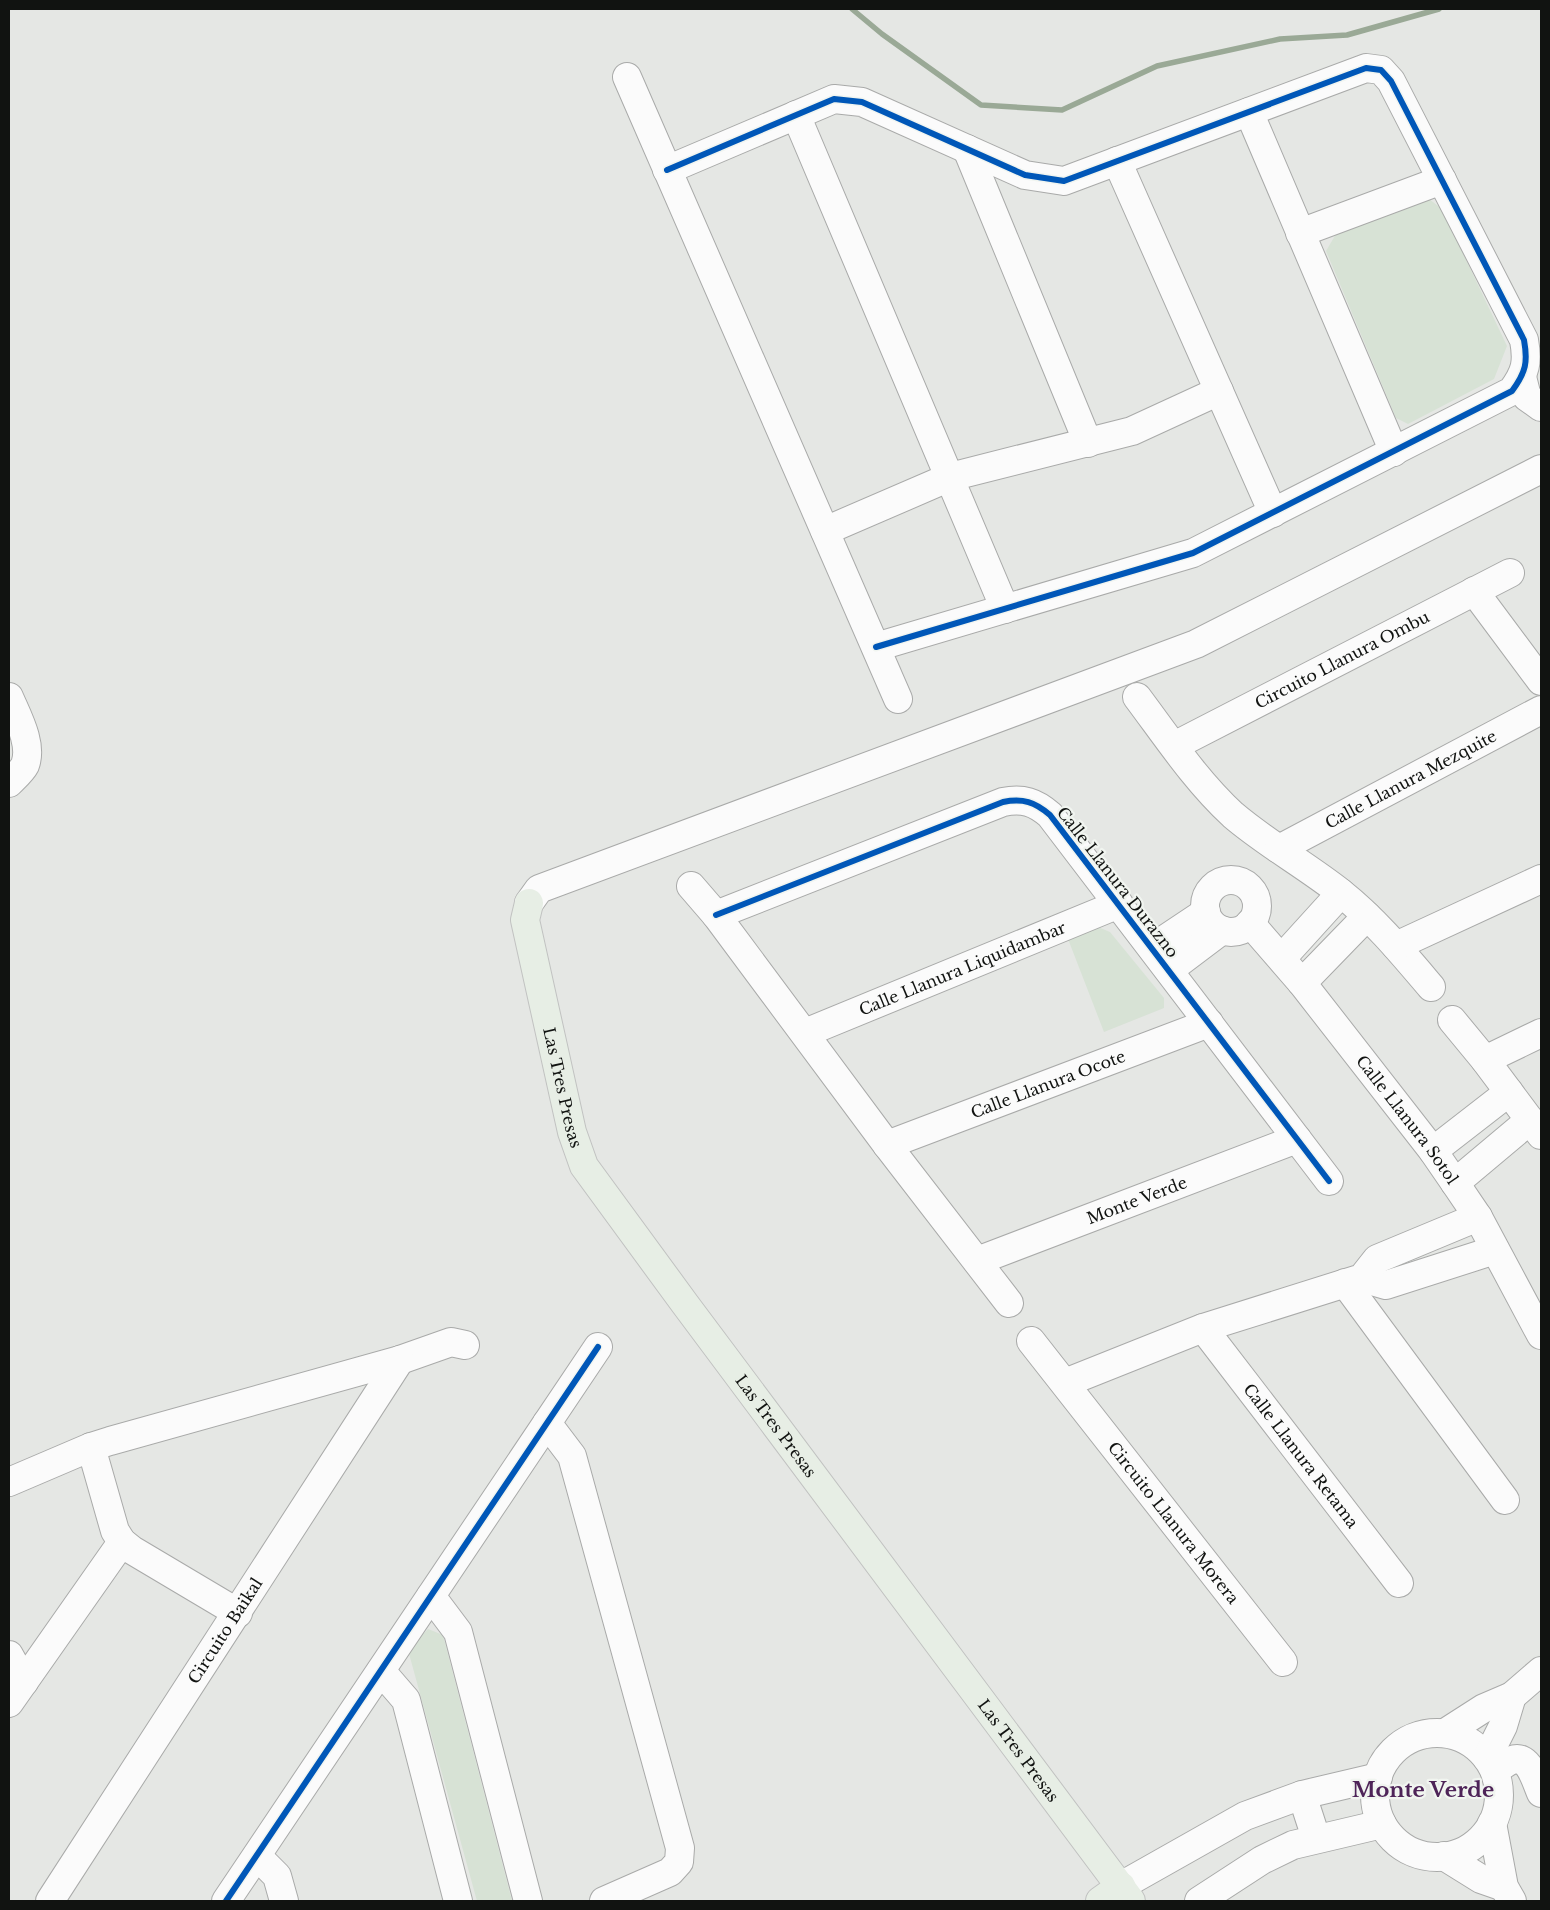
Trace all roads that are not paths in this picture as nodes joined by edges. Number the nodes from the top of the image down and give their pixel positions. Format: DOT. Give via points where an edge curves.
graph roads {
  1 [pos="627,77"];
  2 [pos="1249,112"];
  3 [pos="796,115"];
  4 [pos="967,149"];
  5 [pos="1117,161"];
  6 [pos="668,170"];
  7 [pos="1442,180"];
  8 [pos="1300,233"];
  9 [pos="1532,375"];
  10 [pos="1218,391"];
  11 [pos="1541,407"];
  12 [pos="1088,443"];
  13 [pos="1394,452"];
  14 [pos="1541,469"];
  15 [pos="950,477"];
  16 [pos="1273,513"];
  17 [pos="825,531"];
  18 [pos="1510,573"];
  19 [pos="1474,591"];
  20 [pos="1005,609"];
  21 [pos="876,647"];
  22 [pos="1541,681"];
  23 [pos="9,697"];
  24 [pos="1137,697"];
  25 [pos="898,699"];
  26 [pos="1541,710"];
  27 [pos="1174,746"];
  28 [pos="9,783"];
  29 [pos="1279,849"];
  30 [pos="1541,879"];
  31 [pos="691,886"];
  32 [pos="1341,893"];
  33 [pos="529,903"];
  34 [pos="1119,904"];
  35 [pos="716,916"];
  36 [pos="1367,916"];
  37 [pos="1214,921"];
  38 [pos="1250,923"];
  39 [pos="1396,946"];
  40 [pos="1152,948"];
  41 [pos="1282,958"];
  42 [pos="1169,970"];
  43 [pos="1302,983"];
  44 [pos="1431,987"];
  45 [pos="1452,1020"];
  46 [pos="1209,1023"];
  47 [pos="805,1033"];
  48 [pos="1541,1033"];
  49 [pos="1485,1060"];
  50 [pos="1509,1092"];
  51 [pos="1536,1127"];
  52 [pos="1298,1139"];
  53 [pos="887,1145"];
  54 [pos="1433,1151"];
  55 [pos="1329,1181"];
  56 [pos="1455,1183"];
  57 [pos="1478,1217"];
  58 [pos="1495,1250"];
  59 [pos="977,1261"];
  60 [pos="1353,1280"];
  61 [pos="1008,1303"];
  62 [pos="1203,1328"];
  63 [pos="1541,1334"];
  64 [pos="1031,1341"];
  65 [pos="465,1345"];
  66 [pos="598,1348"];
  67 [pos="400,1360"];
  68 [pos="1065,1382"];
  69 [pos="547,1423"];
  70 [pos="91,1447"];
  71 [pos="9,1482"];
  72 [pos="1505,1500"];
  73 [pos="122,1542"];
  74 [pos="1399,1583"];
  75 [pos="431,1596"];
  76 [pos="238,1613"];
  77 [pos="9,1655"];
  78 [pos="1283,1662"];
  79 [pos="381,1671"];
  80 [pos="1541,1671"];
  81 [pos="16,1693"];
  82 [pos="1512,1696"];
  83 [pos="1445,1733"];
  84 [pos="1491,1765"];
  85 [pos="1378,1777"];
  86 [pos="1541,1793"];
  87 [pos="1302,1795"];
  88 [pos="1492,1823"];
  89 [pos="1382,1824"];
  90 [pos="1316,1838"];
  91 [pos="257,1856"];
  92 [pos="1444,1856"];
  93 [pos="1220,1894"];
  94 [pos="1508,1894"];
  95 [pos="1117,1896"];
  96 [pos="50,1901"];
  97 [pos="226,1901"];
  98 [pos="284,1901"];
  99 [pos="458,1901"];
  100 [pos="528,1901"];
  101 [pos="604,1901"];
  102 [pos="1198,1901"];
  1 -- 6 [label="street"];
  2 -- 5 [label="street"];
  2 -- 7 [label="street" via="1366,68 1380,70 1391,81"];
  2 -- 8 [label="street"];
  3 -- 4 [label="street" via="834,99 862,102"];
  3 -- 6 [label="street"];
  3 -- 15 [label="street"];
  4 -- 5 [label="street" via="1025,175 1064,181"];
  4 -- 12 [label="street"];
  5 -- 10 [label="street"];
  6 -- 17 [label="street"];
  7 -- 8 [label="street"];
  7 -- 9 [label="street" via="1524,340"];
  8 -- 13 [label="street"];
  9 -- 11 [label="street" via="1527,397"];
  9 -- 13 [label="street" via="1498,400"];
  10 -- 12 [label="street" via="1132,432"];
  10 -- 16 [label="street"];
  12 -- 15 [label="street"];
  13 -- 16 [label="street"];
  14 -- 33 [label="street" via="1196,644 539,889"];
  15 -- 17 [label="street"];
  15 -- 20 [label="street"];
  16 -- 20 [label="street" via="1193,553"];
  17 -- 21 [label="street"];
  18 -- 19 [label="street, Circuito Llanura Ombu"];
  19 -- 22 [label="street"];
  19 -- 27 [label="street, Circuito Llanura Ombu"];
  20 -- 21 [label="street"];
  21 -- 25 [label="street"];
  23 -- 28 [label="street" via="27,749 25,766"];
  24 -- 27 [label="street"];
  26 -- 29 [label="street, Calle Llanura Mezquite"];
  27 -- 29 [label="street" via="1205,786 1234,815"];
  29 -- 32 [label="street"];
  30 -- 39 [label="street"];
  31 -- 35 [label="street"];
  32 -- 36 [label="street"];
  32 -- 41 [label="street"];
  33 -- 95 [label="main road, Las Tres Presas" via="526,920 572,1132 584,1166"];
  34 -- 35 [label="street, Calle Llanura Durazno" via="1050,815 1026,800 1003,802"];
  34 -- 40 [label="street, Calle Llanura Durazno"];
  34 -- 47 [label="street, Calle Llanura Liquidambar"];
  35 -- 47 [label="street"];
  36 -- 39 [label="street"];
  36 -- 43 [label="street"];
  37 -- 38 [label="street" via="1237,931"];
  37 -- 38 [label="street" via="1206,903 1208,895 1220,883 1229,880 1246,885 1256,898 1255,916"];
  37 -- 40 [label="street"];
  37 -- 42 [label="street"];
  38 -- 41 [label="street, Calle Llanura Sotol"];
  39 -- 44 [label="street"];
  40 -- 42 [label="street, Calle Llanura Durazno"];
  41 -- 43 [label="street, Calle Llanura Sotol"];
  42 -- 46 [label="street, Calle Llanura Durazno"];
  43 -- 54 [label="street, Calle Llanura Sotol"];
  45 -- 49 [label="street"];
  46 -- 52 [label="street, Calle Llanura Durazno"];
  46 -- 53 [label="street, Calle Llanura Ocote"];
  47 -- 53 [label="street"];
  48 -- 49 [label="street"];
  49 -- 50 [label="street"];
  50 -- 51 [label="street"];
  50 -- 54 [label="street"];
  51 -- 56 [label="street"];
  52 -- 55 [label="street, Calle Llanura Durazno"];
  52 -- 59 [label="street, Monte Verde"];
  53 -- 59 [label="street"];
  54 -- 56 [label="street, Calle Llanura Sotol"];
  56 -- 57 [label="street, Calle Llanura Sotol"];
  57 -- 58 [label="street, Calle Llanura Sotol"];
  57 -- 60 [label="street" via="1390,1253"];
  58 -- 60 [label="street" via="1386,1285"];
  58 -- 63 [label="street, Calle Llanura Sotol"];
  59 -- 61 [label="street"];
  60 -- 62 [label="street"];
  60 -- 72 [label="street"];
  62 -- 68 [label="street"];
  62 -- 74 [label="street, Calle Llanura Retama"];
  64 -- 68 [label="street, Circuito Llanura Morera"];
  65 -- 67 [label="street" via="451,1342"];
  66 -- 69 [label="street"];
  67 -- 70 [label="street"];
  67 -- 76 [label="street, Circuito Baikal"];
  68 -- 78 [label="street, Circuito Llanura Morera"];
  69 -- 75 [label="street"];
  69 -- 101 [label="street" via="572,1456 680,1848 679,1862 670,1872"];
  70 -- 71 [label="street"];
  70 -- 73 [label="street" via="115,1531"];
  73 -- 76 [label="street"];
  73 -- 81 [label="street"];
  75 -- 79 [label="street"];
  75 -- 100 [label="street" via="458,1632"];
  76 -- 96 [label="street, Circuito Baikal"];
  77 -- 81 [label="street"];
  79 -- 91 [label="street"];
  79 -- 99 [label="street" via="406,1700"];
  80 -- 82 [label="street"];
  82 -- 83 [label="street" via="1484,1708"];
  82 -- 84 [label="street"];
  83 -- 84 [label="street" via="1476,1746"];
  83 -- 85 [label="street" via="1411,1738 1385,1761"];
  84 -- 86 [label="street" via="1520,1758 1526,1761"];
  84 -- 88 [label="street" via="1499,1788 1498,1806"];
  85 -- 87 [label="street"];
  85 -- 89 [label="street" via="1375,1793"];
  87 -- 90 [label="street"];
  87 -- 95 [label="street" via="1245,1816"];
  88 -- 92 [label="street" via="1480,1839 1464,1851"];
  88 -- 94 [label="street"];
  89 -- 90 [label="street"];
  89 -- 92 [label="street" via="1408,1850 1425,1856"];
  90 -- 93 [label="street" via="1262,1860"];
  91 -- 97 [label="street"];
  91 -- 98 [label="street" via="276,1876"];
  92 -- 94 [label="street"];
  93 -- 102 [label="street"];
}
